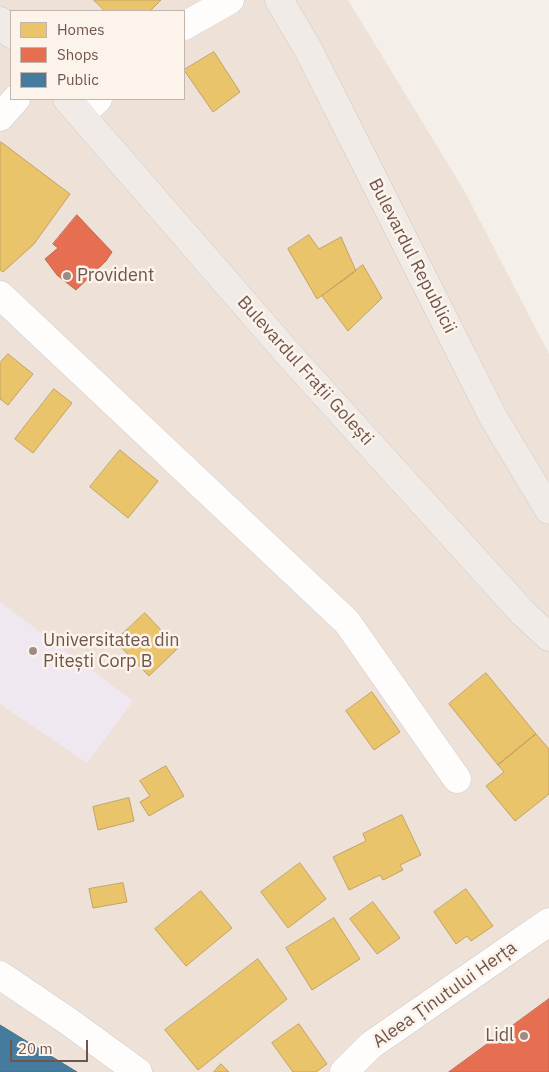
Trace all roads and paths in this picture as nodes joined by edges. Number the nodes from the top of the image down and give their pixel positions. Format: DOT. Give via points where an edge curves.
graph roads {
  1 [pos="230,0"];
  2 [pos="279,0"];
  3 [pos="0,21"];
  4 [pos="185,25"];
  5 [pos="10,33"];
  6 [pos="15,100"];
  7 [pos="82,104"];
  8 [pos="0,117"];
  9 [pos="0,295"];
  10 [pos="549,510"];
  11 [pos="536,614"];
  12 [pos="549,637"];
  13 [pos="457,779"];
  14 [pos="549,922"];
  15 [pos="0,975"];
  16 [pos="138,1072"];
  17 [pos="344,1072"];
  1 -- 4 [label="street"];
  2 -- 10 [label="main road, Bulevardul Republicii" via="308,50 493,417"];
  3 -- 5 [label="main road"];
  6 -- 8 [label="street"];
  7 -- 11 [label="main road, Bulevardul Frații Golești" via="291,356"];
  9 -- 13 [label="street" via="347,622"];
  11 -- 12 [label="main road, Bulevardul Frații Golești"];
  14 -- 17 [label="street, Aleea Ținutului Herța" via="371,1045"];
  15 -- 16 [label="street"];
}
